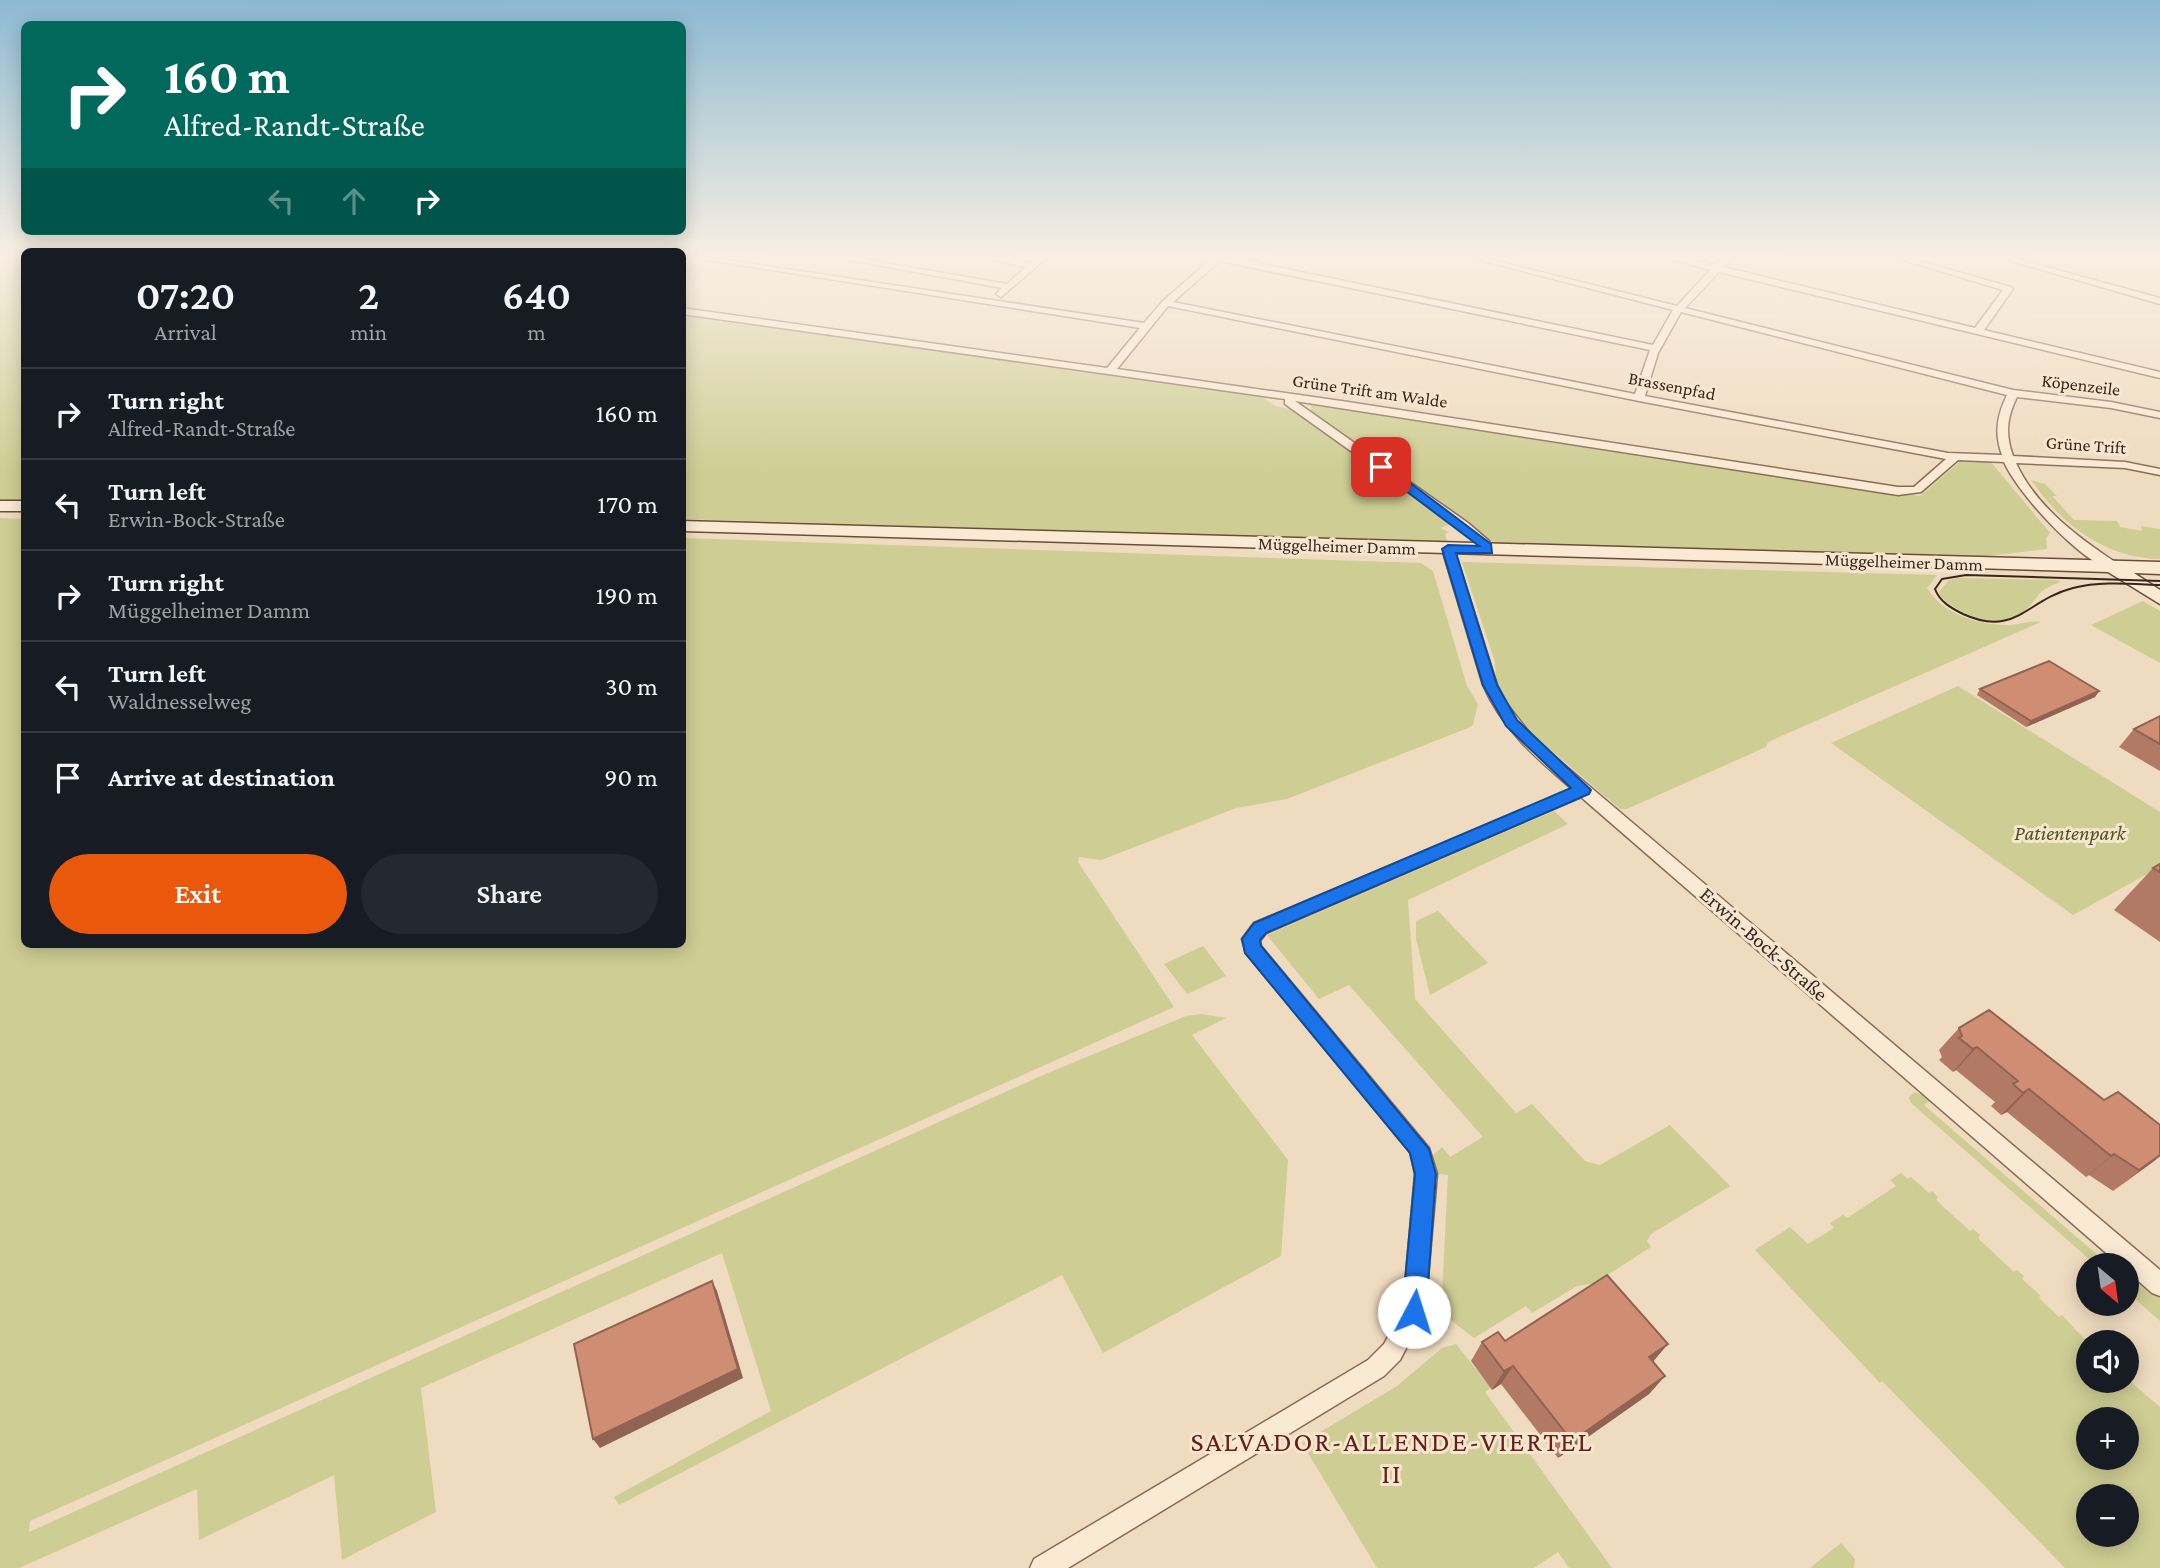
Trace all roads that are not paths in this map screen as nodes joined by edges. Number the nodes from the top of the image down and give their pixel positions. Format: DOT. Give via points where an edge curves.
graph roads {
  1 [pos="809,329"];
  2 [pos="1143,329"];
  3 [pos="1296,329"];
  4 [pos="1564,329"];
  5 [pos="1665,329"];
  6 [pos="1755,329"];
  7 [pos="1970,329"];
  8 [pos="1978,331"];
  9 [pos="1653,348"];
  10 [pos="1109,372"];
  11 [pos="2160,375"];
  12 [pos="2013,393"];
  13 [pos="1291,397"];
  14 [pos="1639,398"];
  15 [pos="2160,415"];
  16 [pos="1955,457"];
  17 [pos="2010,459"];
  18 [pos="2160,472"];
  19 [pos="0,506"];
  20 [pos="21,506"];
  21 [pos="686,526"];
  22 [pos="1448,549"];
  23 [pos="1488,550"];
  24 [pos="2113,567"];
  25 [pos="2160,568"];
  26 [pos="2160,598"];
  27 [pos="1583,790"];
  28 [pos="2160,1285"];
  29 [pos="1043,1568"];
  1 -- 10 [label="street, Grüne Trift am Walde"];
  2 -- 10 [label="street"];
  3 -- 14 [label="street, Brassenpfad"];
  4 -- 9 [label="street"];
  5 -- 9 [label="street"];
  6 -- 12 [label="street, Köpenzeile"];
  7 -- 8 [label="street"];
  8 -- 11 [label="street"];
  9 -- 14 [label="street"];
  10 -- 13 [label="street, Grüne Trift am Walde"];
  12 -- 15 [label="street, Köpenzeile"];
  12 -- 17 [label="street" via="2002,423"];
  13 -- 16 [label="street, Grüne Trift am Walde" via="1904,492 1917,489"];
  13 -- 23 [label="street" via="1289,402 1464,526"];
  14 -- 16 [label="street, Brassenpfad"];
  16 -- 17 [label="street, Brassenpfad"];
  17 -- 18 [label="street, Grüne Trift" via="2126,465"];
  17 -- 24 [label="street" via="2043,510"];
  19 -- 20 [label="main road"];
  21 -- 22 [label="main road, Müggelheimer Damm"];
  22 -- 23 [label="main road, Müggelheimer Damm"];
  22 -- 27 [label="street, Erwin-Bock-Straße" via="1499,705 1531,745"];
  23 -- 24 [label="main road, Müggelheimer Damm"];
  24 -- 25 [label="main road, Müggelheimer Damm"];
  24 -- 26 [label="main road"];
  27 -- 28 [label="street, Erwin-Bock-Straße"];
  27 -- 29 [label="street" via="1260,928 1251,939 1252,948 1419,1149 1426,1174 1414,1312 1392,1352 1376,1368"];
}
